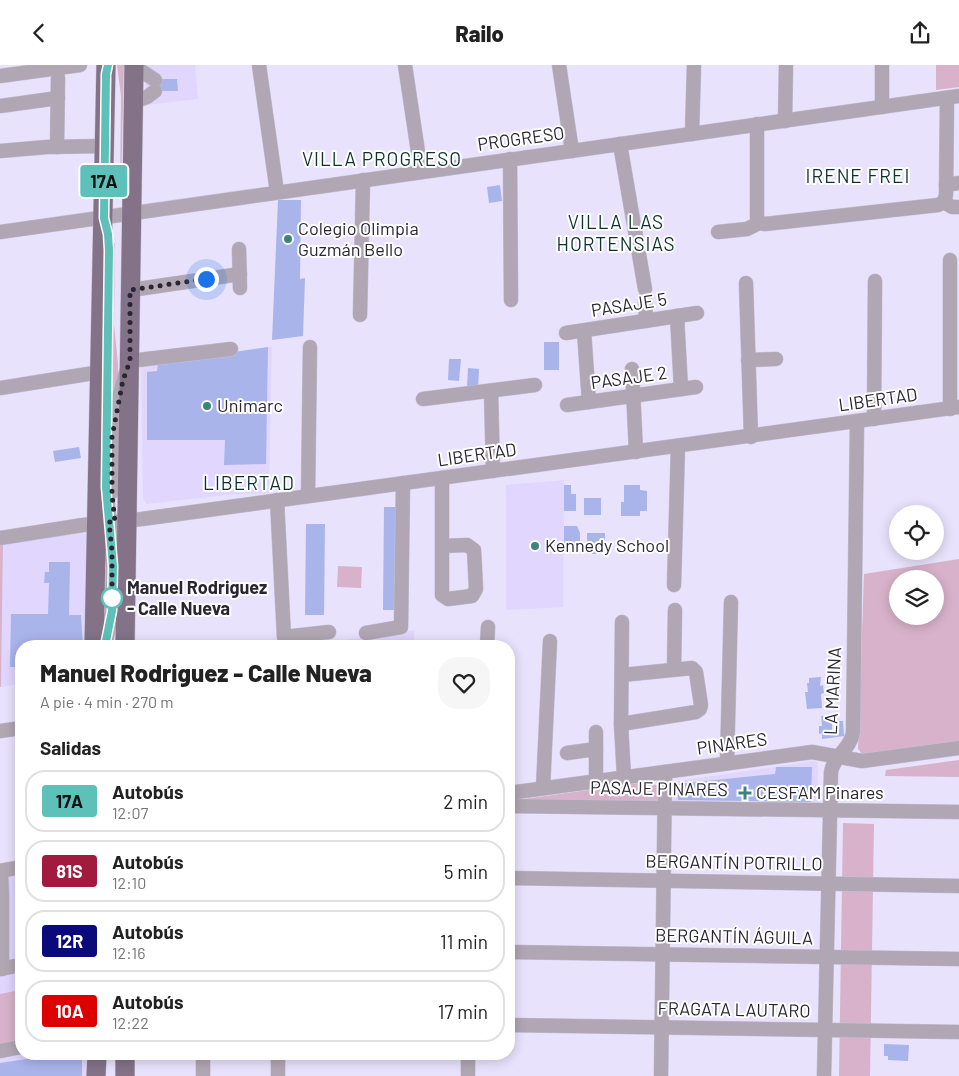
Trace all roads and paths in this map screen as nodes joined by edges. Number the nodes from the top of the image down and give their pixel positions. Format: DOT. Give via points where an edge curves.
graph roads {
  1 [pos="80,65"];
  2 [pos="132,65"];
  3 [pos="259,65"];
  4 [pos="405,65"];
  5 [pos="559,65"];
  6 [pos="694,65"];
  7 [pos="786,65"];
  8 [pos="882,65"];
  9 [pos="107,68"];
  10 [pos="0,77"];
  11 [pos="58,78"];
  12 [pos="953,97"];
  13 [pos="58,98"];
  14 [pos="134,102"];
  15 [pos="0,106"];
  16 [pos="882,107"];
  17 [pos="785,121"];
  18 [pos="757,125"];
  19 [pos="692,134"];
  20 [pos="620,144"];
  21 [pos="105,146"];
  22 [pos="57,147"];
  23 [pos="0,151"];
  24 [pos="572,151"];
  25 [pos="510,159"];
  26 [pos="421,172"];
  27 [pos="362,180"];
  28 [pos="953,184"];
  29 [pos="277,192"];
  30 [pos="944,202"];
  31 [pos="959,207"];
  32 [pos="132,213"];
  33 [pos="104,218"];
  34 [pos="759,223"];
  35 [pos="0,232"];
  36 [pos="718,232"];
  37 [pos="239,249"];
  38 [pos="950,260"];
  39 [pos="240,274"];
  40 [pos="875,281"];
  41 [pos="746,283"];
  42 [pos="240,288"];
  43 [pos="130,290"];
  44 [pos="511,300"];
  45 [pos="697,313"];
  46 [pos="360,315"];
  47 [pos="677,316"];
  48 [pos="646,321"];
  49 [pos="584,331"];
  50 [pos="566,333"];
  51 [pos="310,347"];
  52 [pos="230,349"];
  53 [pos="776,359"];
  54 [pos="748,360"];
  55 [pos="130,361"];
  56 [pos="632,369"];
  57 [pos="100,372"];
  58 [pos="536,385"];
  59 [pos="696,387"];
  60 [pos="0,388"];
  61 [pos="681,389"];
  62 [pos="491,391"];
  63 [pos="634,396"];
  64 [pos="423,399"];
  65 [pos="589,402"];
  66 [pos="568,405"];
  67 [pos="954,408"];
  68 [pos="874,419"];
  69 [pos="857,422"];
  70 [pos="751,437"];
  71 [pos="678,447"];
  72 [pos="636,452"];
  73 [pos="493,471"];
  74 [pos="442,478"];
  75 [pos="403,483"];
  76 [pos="308,496"];
  77 [pos="277,501"];
  78 [pos="112,522"];
  79 [pos="0,538"];
  80 [pos="442,546"];
  81 [pos="674,585"];
  82 [pos="731,602"];
  83 [pos="675,610"];
  84 [pos="622,622"];
  85 [pos="488,627"];
  86 [pos="329,632"];
  87 [pos="366,633"];
  88 [pos="95,640"];
  89 [pos="106,640"];
  90 [pos="117,640"];
  91 [pos="123,640"];
  92 [pos="487,640"];
  93 [pos="550,641"];
  94 [pos="674,669"];
  95 [pos="622,675"];
  96 [pos="621,724"];
  97 [pos="15,729"];
  98 [pos="0,731"];
  99 [pos="596,732"];
  100 [pos="959,748"];
  101 [pos="596,749"];
  102 [pos="567,753"];
  103 [pos="838,757"];
  104 [pos="727,763"];
  105 [pos="665,772"];
  106 [pos="624,777"];
  107 [pos="596,781"];
  108 [pos="543,788"];
  109 [pos="515,792"];
  110 [pos="515,806"];
  111 [pos="665,808"];
  112 [pos="830,810"];
  113 [pos="959,812"];
  114 [pos="15,868"];
  115 [pos="0,871"];
  116 [pos="515,878"];
  117 [pos="664,881"];
  118 [pos="829,884"];
  119 [pos="959,886"];
  120 [pos="1,895"];
  121 [pos="515,952"];
  122 [pos="662,954"];
  123 [pos="827,957"];
  124 [pos="959,959"];
  125 [pos="15,966"];
  126 [pos="1,969"];
  127 [pos="515,1025"];
  128 [pos="661,1028"];
  129 [pos="825,1030"];
  130 [pos="959,1033"];
  131 [pos="15,1048"];
  132 [pos="0,1051"];
  133 [pos="97,1060"];
  134 [pos="125,1060"];
  135 [pos="203,1060"];
  136 [pos="278,1060"];
  137 [pos="468,1060"];
  138 [pos="96,1076"];
  139 [pos="125,1076"];
  140 [pos="203,1076"];
  141 [pos="278,1076"];
  142 [pos="468,1076"];
  143 [pos="661,1076"];
  144 [pos="824,1076"];
  1 -- 10 [label="street"];
  2 -- 14 [label="main road"];
  2 -- 14 [label="street" via="155,85 147,97"];
  2 -- 32 [label="street" via="125,181"];
  3 -- 29 [label="street"];
  4 -- 26 [label="street"];
  5 -- 24 [label="street"];
  6 -- 19 [label="street"];
  7 -- 17 [label="street"];
  8 -- 16 [label="street"];
  9 -- 21 [label="main road"];
  11 -- 13 [label="street"];
  12 -- 16 [label="street, PROGRESO"];
  12 -- 28 [label="street"];
  13 -- 15 [label="street"];
  13 -- 22 [label="street"];
  14 -- 32 [label="main road"];
  16 -- 17 [label="street, PROGRESO"];
  17 -- 18 [label="street, PROGRESO"];
  18 -- 19 [label="street, PROGRESO"];
  18 -- 34 [label="street"];
  19 -- 20 [label="street, PROGRESO"];
  20 -- 24 [label="street, PROGRESO"];
  20 -- 48 [label="street" via="645,294"];
  21 -- 22 [label="street"];
  21 -- 33 [label="main road"];
  22 -- 23 [label="street"];
  24 -- 25 [label="street, PROGRESO"];
  25 -- 26 [label="street, PROGRESO"];
  25 -- 44 [label="street"];
  26 -- 27 [label="street, PROGRESO"];
  27 -- 29 [label="street, PROGRESO"];
  27 -- 46 [label="street"];
  28 -- 30 [label="street"];
  29 -- 32 [label="street, PROGRESO"];
  30 -- 31 [label="street"];
  30 -- 34 [label="street" via="765,225"];
  32 -- 33 [label="street, PROGRESO"];
  32 -- 43 [label="main road"];
  33 -- 35 [label="street, PROGRESO"];
  33 -- 57 [label="main road"];
  33 -- 78 [label="street" via="109,250 106,477"];
  34 -- 36 [label="street" via="747,229"];
  37 -- 39 [label="street"];
  38 -- 67 [label="street"];
  39 -- 42 [label="street"];
  39 -- 43 [label="street"];
  40 -- 68 [label="street"];
  41 -- 54 [label="street"];
  43 -- 55 [label="main road"];
  45 -- 47 [label="street, PASAJE 5"];
  47 -- 48 [label="street, PASAJE 5"];
  47 -- 61 [label="street"];
  48 -- 49 [label="street, PASAJE 5"];
  49 -- 50 [label="street, PASAJE 5"];
  49 -- 65 [label="street"];
  51 -- 76 [label="street"];
  52 -- 55 [label="street"];
  53 -- 54 [label="street"];
  54 -- 70 [label="street"];
  55 -- 78 [label="main road"];
  56 -- 63 [label="street"];
  57 -- 60 [label="street"];
  57 -- 78 [label="main road"];
  58 -- 62 [label="street"];
  59 -- 61 [label="street, PASAJE 2"];
  61 -- 63 [label="street, PASAJE 2"];
  62 -- 64 [label="street"];
  62 -- 73 [label="street"];
  63 -- 65 [label="street, PASAJE 2"];
  63 -- 72 [label="street"];
  65 -- 66 [label="street, PASAJE 2"];
  67 -- 68 [label="street, LIBERTAD"];
  68 -- 69 [label="street, LIBERTAD"];
  69 -- 70 [label="street, LIBERTAD"];
  69 -- 103 [label="street, LA MARINA" via="853,732 849,746"];
  70 -- 71 [label="street, LIBERTAD"];
  71 -- 72 [label="street, LIBERTAD"];
  71 -- 81 [label="street"];
  72 -- 73 [label="street, LIBERTAD"];
  73 -- 74 [label="street, LIBERTAD"];
  74 -- 75 [label="street, LIBERTAD"];
  74 -- 80 [label="street"];
  75 -- 76 [label="street, LIBERTAD"];
  75 -- 87 [label="street" via="401,627"];
  76 -- 77 [label="street, LIBERTAD"];
  77 -- 78 [label="street, LIBERTAD"];
  77 -- 86 [label="street" via="284,637"];
  78 -- 79 [label="street, LIBERTAD"];
  78 -- 88 [label="main road"];
  78 -- 89 [label="street" via="112,600"];
  78 -- 90 [label="street" via="118,552"];
  78 -- 91 [label="main road"];
  82 -- 104 [label="street"];
  83 -- 94 [label="street"];
  84 -- 95 [label="street"];
  85 -- 92 [label="street"];
  93 -- 108 [label="street"];
  94 -- 95 [label="street"];
  94 -- 96 [label="street" via="690,667 695,670 700,709"];
  95 -- 96 [label="street"];
  96 -- 106 [label="street"];
  97 -- 98 [label="street"];
  99 -- 101 [label="street"];
  100 -- 103 [label="street, PINARES" via="870,761"];
  101 -- 102 [label="street"];
  101 -- 107 [label="street"];
  103 -- 104 [label="street, PINARES" via="812,752"];
  103 -- 112 [label="street, LA MARINA" via="832,767"];
  104 -- 105 [label="street, PINARES"];
  105 -- 106 [label="street, PINARES"];
  105 -- 111 [label="street"];
  106 -- 107 [label="street, PINARES"];
  107 -- 108 [label="street, PINARES"];
  108 -- 109 [label="street, PINARES"];
  110 -- 111 [label="street, PASAJE PINARES"];
  111 -- 112 [label="street, PASAJE PINARES"];
  111 -- 117 [label="street"];
  112 -- 113 [label="street, PASAJE PINARES"];
  112 -- 118 [label="street, LA MARINA"];
  114 -- 115 [label="street"];
  115 -- 120 [label="street"];
  116 -- 117 [label="street, BERGANTÍN POTRILLO"];
  117 -- 118 [label="street, BERGANTÍN POTRILLO"];
  117 -- 122 [label="street"];
  118 -- 119 [label="street, BERGANTÍN POTRILLO"];
  118 -- 123 [label="street, LA MARINA"];
  120 -- 126 [label="street"];
  121 -- 122 [label="street, BERGANTÍN ÁGUILA"];
  122 -- 123 [label="street, BERGANTÍN ÁGUILA"];
  122 -- 128 [label="street"];
  123 -- 124 [label="street, BERGANTÍN ÁGUILA"];
  123 -- 129 [label="street, LA MARINA"];
  125 -- 126 [label="street"];
  127 -- 128 [label="street, FRAGATA LAUTARO"];
  128 -- 129 [label="street, FRAGATA LAUTARO"];
  128 -- 143 [label="street"];
  129 -- 130 [label="street, FRAGATA LAUTARO"];
  129 -- 144 [label="street, LA MARINA"];
  131 -- 132 [label="street"];
  133 -- 138 [label="main road"];
  134 -- 139 [label="main road"];
  135 -- 140 [label="street"];
  136 -- 141 [label="street"];
  137 -- 142 [label="street"];
}
